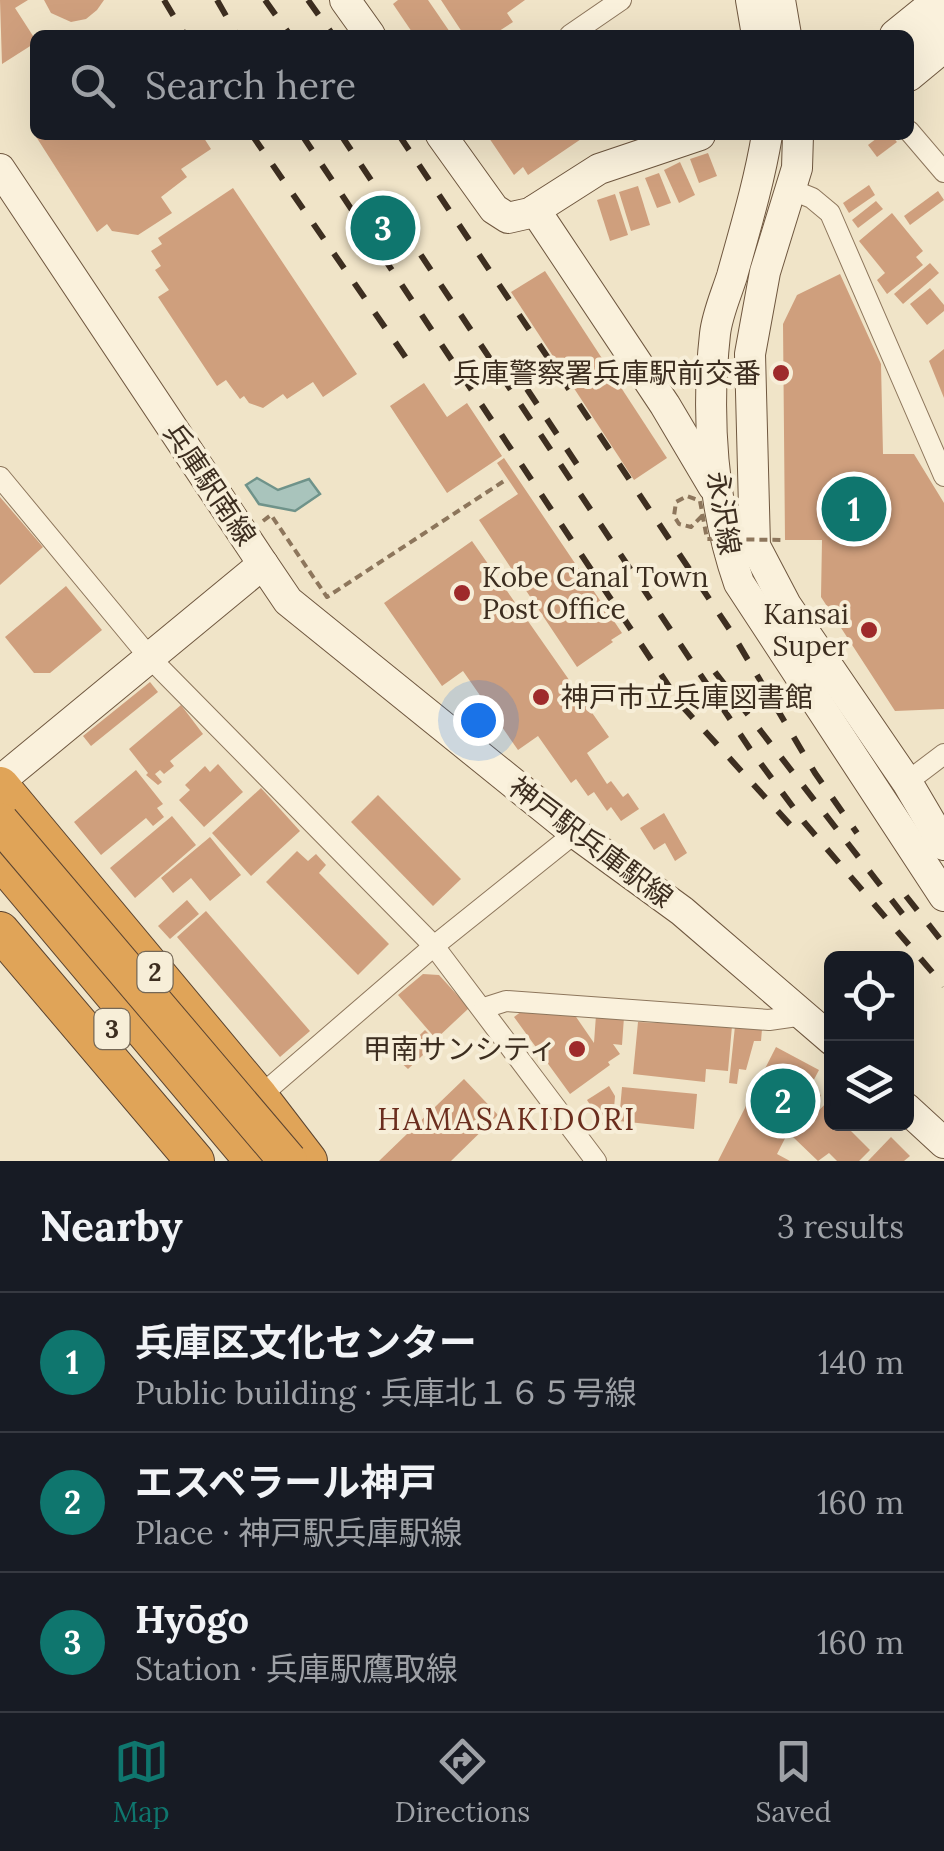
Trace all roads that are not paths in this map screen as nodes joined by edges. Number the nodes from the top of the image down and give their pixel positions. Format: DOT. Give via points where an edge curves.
graph roads {
  1 [pos="621,0"];
  2 [pos="752,0"];
  3 [pos="780,0"];
  4 [pos="938,0"];
  5 [pos="348,1"];
  6 [pos="944,21"];
  7 [pos="367,30"];
  8 [pos="577,30"];
  9 [pos="756,30"];
  10 [pos="785,30"];
  11 [pos="900,30"];
  12 [pos="914,46"];
  13 [pos="944,47"];
  14 [pos="914,72"];
  15 [pos="914,136"];
  16 [pos="446,140"];
  17 [pos="685,140"];
  18 [pos="765,140"];
  19 [pos="798,140"];
  20 [pos="0,169"];
  21 [pos="944,172"];
  22 [pos="790,189"];
  23 [pos="535,210"];
  24 [pos="765,272"];
  25 [pos="712,404"];
  26 [pos="665,405"];
  27 [pos="944,476"];
  28 [pos="0,477"];
  29 [pos="709,505"];
  30 [pos="263,564"];
  31 [pos="150,658"];
  32 [pos="944,754"];
  33 [pos="908,782"];
  34 [pos="0,784"];
  35 [pos="0,822"];
  36 [pos="575,833"];
  37 [pos="937,851"];
  38 [pos="0,859"];
  39 [pos="944,896"];
  40 [pos="0,899"];
  41 [pos="0,931"];
  42 [pos="434,946"];
  43 [pos="484,1008"];
  44 [pos="804,1015"];
  45 [pos="824,1033"];
  46 [pos="259,1097"];
  47 [pos="914,1115"];
  48 [pos="944,1142"];
  49 [pos="195,1161"];
  50 [pos="222,1161"];
  51 [pos="254,1161"];
  52 [pos="288,1161"];
  53 [pos="308,1161"];
  54 [pos="596,1161"];
  1 -- 8 [label="street"];
  2 -- 9 [label="street"];
  3 -- 10 [label="street"];
  4 -- 11 [label="street"];
  5 -- 7 [label="street"];
  6 -- 12 [label="street"];
  13 -- 14 [label="street"];
  15 -- 21 [label="street"];
  16 -- 23 [label="street" via="498,213 519,218"];
  17 -- 23 [label="street" via="599,168"];
  18 -- 25 [label="street, 永沢線" via="715,332"];
  19 -- 22 [label="street, 永沢線"];
  20 -- 30 [label="street, 兵庫駅南線"];
  22 -- 24 [label="street, 永沢線"];
  22 -- 27 [label="street" via="830,213"];
  23 -- 26 [label="street"];
  24 -- 25 [label="street" via="742,312 726,397"];
  24 -- 33 [label="street, 永沢線" via="750,354 754,546 786,606"];
  25 -- 26 [label="street"];
  25 -- 29 [label="street, 永沢線"];
  26 -- 29 [label="street"];
  28 -- 31 [label="street"];
  29 -- 37 [label="street, 永沢線" via="739,583"];
  30 -- 31 [label="street, 兵庫駅南線"];
  30 -- 36 [label="street, 神戸駅兵庫駅線" via="288,602"];
  31 -- 34 [label="street, 兵庫駅南線"];
  31 -- 42 [label="street"];
  32 -- 33 [label="street"];
  33 -- 37 [label="street, 永沢線"];
  34 -- 46 [label="highway, 2"];
  35 -- 52 [label="highway, 3, bridge"];
  36 -- 42 [label="street"];
  36 -- 44 [label="street, 神戸駅兵庫駅線"];
  37 -- 39 [label="street, 永沢線"];
  38 -- 51 [label="highway, 3"];
  40 -- 50 [label="highway, 3"];
  41 -- 49 [label="highway"];
  42 -- 43 [label="street"];
  42 -- 46 [label="street"];
  43 -- 44 [label="street" via="506,1000 769,1020"];
  43 -- 54 [label="street"];
  44 -- 45 [label="street, 神戸駅兵庫駅線"];
  46 -- 53 [label="highway, 2"];
  47 -- 48 [label="street"];
}
